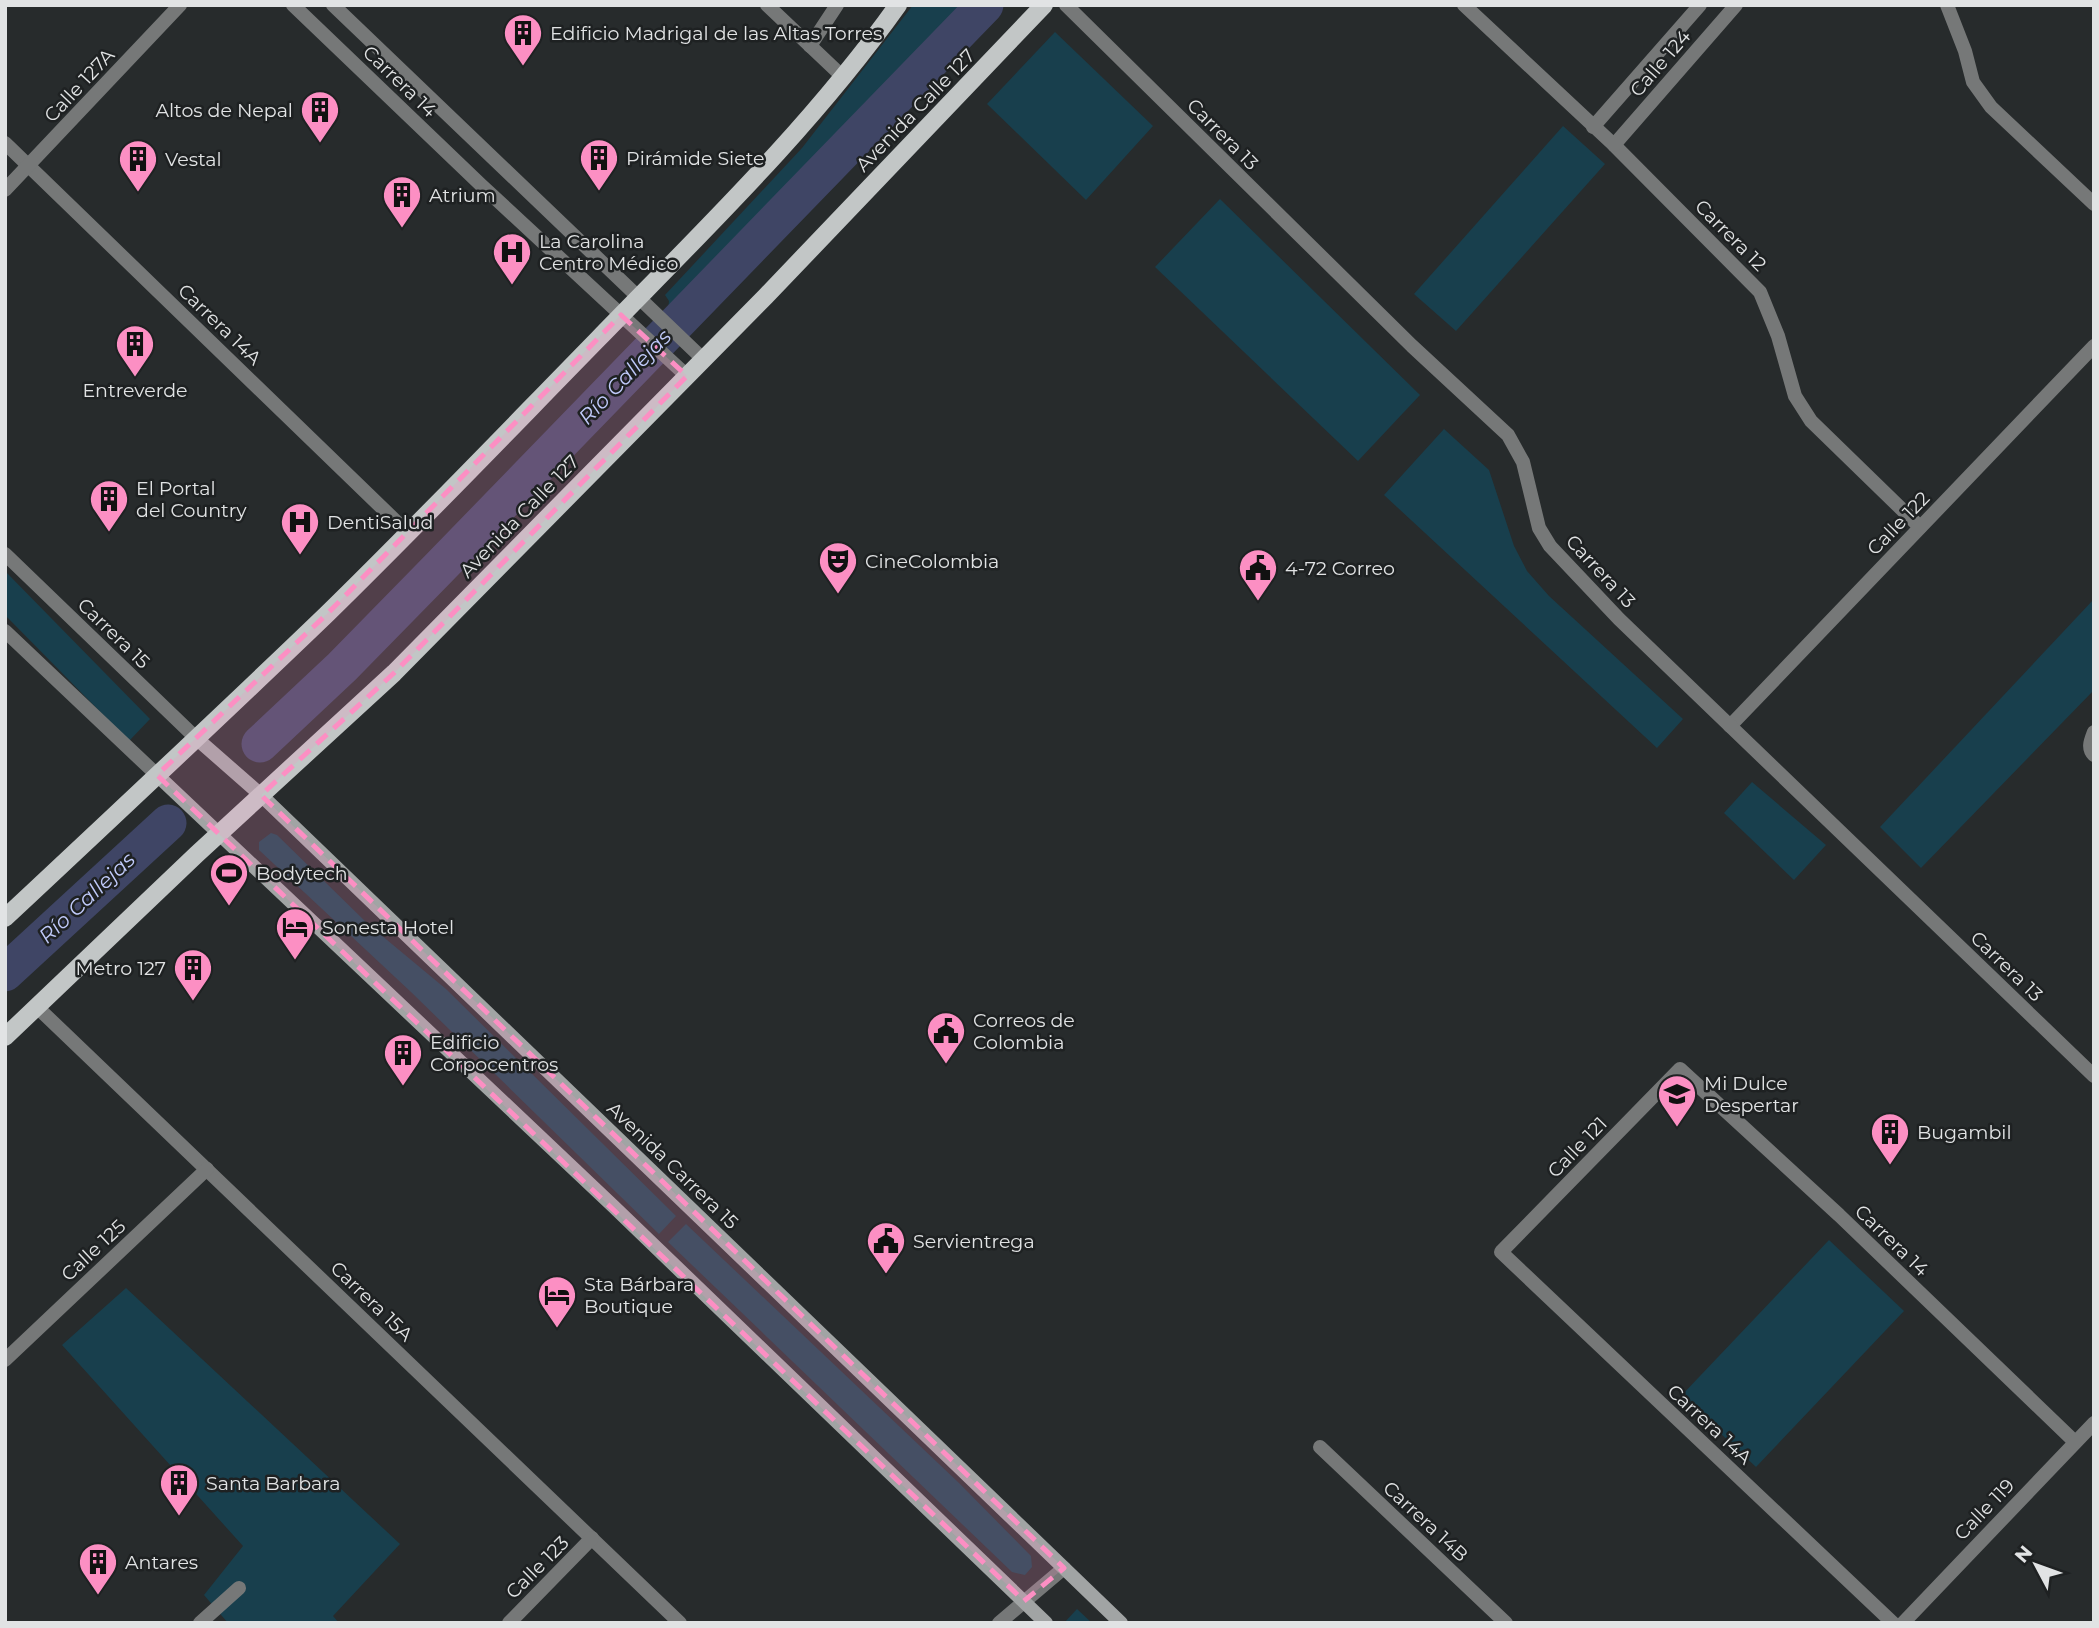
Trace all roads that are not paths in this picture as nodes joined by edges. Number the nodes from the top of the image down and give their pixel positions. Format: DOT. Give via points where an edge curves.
graph roads {
  1 [pos="180,5"];
  2 [pos="293,5"];
  3 [pos="333,5"];
  4 [pos="767,5"];
  5 [pos="837,5"];
  6 [pos="898,5"];
  7 [pos="1044,5"];
  8 [pos="1066,5"];
  9 [pos="1464,5"];
  10 [pos="1700,5"];
  11 [pos="1736,5"];
  12 [pos="1947,5"];
  13 [pos="810,46"];
  14 [pos="843,77"];
  15 [pos="1593,127"];
  16 [pos="5,143"];
  17 [pos="1614,145"];
  18 [pos="29,165"];
  19 [pos="499,165"];
  20 [pos="481,185"];
  21 [pos="5,190"];
  22 [pos="2094,204"];
  23 [pos="644,304"];
  24 [pos="627,321"];
  25 [pos="2094,346"];
  26 [pos="703,359"];
  27 [pos="687,376"];
  28 [pos="1920,527"];
  29 [pos="408,533"];
  30 [pos="5,554"];
  31 [pos="5,631"];
  32 [pos="1730,726"];
  33 [pos="196,738"];
  34 [pos="157,775"];
  35 [pos="261,795"];
  36 [pos="220,833"];
  37 [pos="5,918"];
  38 [pos="37,1007"];
  39 [pos="5,1037"];
  40 [pos="1680,1069"];
  41 [pos="2094,1076"];
  42 [pos="207,1169"];
  43 [pos="1501,1252"];
  44 [pos="5,1360"];
  45 [pos="2094,1423"];
  46 [pos="2076,1442"];
  47 [pos="1320,1447"];
  48 [pos="592,1538"];
  49 [pos="1064,1568"];
  50 [pos="239,1588"];
  51 [pos="1024,1601"];
  52 [pos="200,1623"];
  53 [pos="509,1623"];
  54 [pos="680,1623"];
  55 [pos="999,1623"];
  56 [pos="1046,1623"];
  57 [pos="1121,1623"];
  58 [pos="1506,1623"];
  59 [pos="1893,1623"];
  60 [pos="1903,1623"];
  1 -- 18 [label="street, Calle 127A"];
  2 -- 20 [label="street, Carrera 14"];
  3 -- 19 [label="street, Carrera 14"];
  4 -- 13 [label="street"];
  5 -- 13 [label="street"];
  6 -- 14 [label="main road"];
  7 -- 26 [label="main road, Avenida Calle 127"];
  8 -- 32 [label="street, Carrera 13" via="1508,435 1523,462 1539,528 1550,546"];
  9 -- 15 [label="street, Carrera 12"];
  10 -- 15 [label="street, Calle 124"];
  11 -- 17 [label="street, Calle 124"];
  12 -- 22 [label="street" via="1973,82 1991,107"];
  13 -- 14 [label="street"];
  14 -- 23 [label="main road"];
  15 -- 17 [label="street, Carrera 12"];
  16 -- 18 [label="street, Carrera 14A"];
  17 -- 28 [label="street, Carrera 12" via="1760,292 1795,397 1811,421"];
  18 -- 21 [label="street, Calle 127A"];
  18 -- 29 [label="street, Carrera 14A"];
  19 -- 20 [label="street"];
  19 -- 23 [label="street, Carrera 14"];
  20 -- 24 [label="street, Carrera 14"];
  23 -- 24 [label="main road"];
  23 -- 26 [label="street, Carrera 14"];
  24 -- 27 [label="street, Carrera 14"];
  24 -- 29 [label="main road"];
  25 -- 28 [label="street, Calle 122"];
  26 -- 27 [label="main road, Avenida Calle 127"];
  27 -- 35 [label="main road, Avenida Calle 127" via="394,673"];
  28 -- 32 [label="street, Calle 122"];
  29 -- 33 [label="main road"];
  30 -- 33 [label="street, Carrera 15"];
  31 -- 34 [label="street"];
  32 -- 41 [label="street, Carrera 13"];
  33 -- 34 [label="main road"];
  33 -- 35 [label="main road, Avenida Carrera 15"];
  34 -- 36 [label="main road"];
  34 -- 37 [label="main road"];
  35 -- 36 [label="main road, Avenida Calle 127"];
  35 -- 49 [label="main road, Avenida Carrera 15"];
  36 -- 38 [label="main road, Avenida Calle 127"];
  36 -- 51 [label="main road"];
  38 -- 39 [label="main road, Avenida Calle 127"];
  38 -- 42 [label="street, Carrera 15A"];
  40 -- 43 [label="street, Calle 121"];
  40 -- 46 [label="street, Carrera 14"];
  42 -- 44 [label="street, Calle 125"];
  42 -- 48 [label="street, Carrera 15A"];
  43 -- 59 [label="street, Carrera 14A"];
  45 -- 46 [label="street, Calle 119"];
  46 -- 60 [label="street, Calle 119"];
  47 -- 58 [label="street, Carrera 14B"];
  48 -- 53 [label="street, Calle 123"];
  48 -- 54 [label="street, Carrera 15A"];
  49 -- 51 [label="street"];
  49 -- 57 [label="main road, Avenida Carrera 15"];
  50 -- 52 [label="street"];
  51 -- 55 [label="street"];
  51 -- 56 [label="main road"];
}
